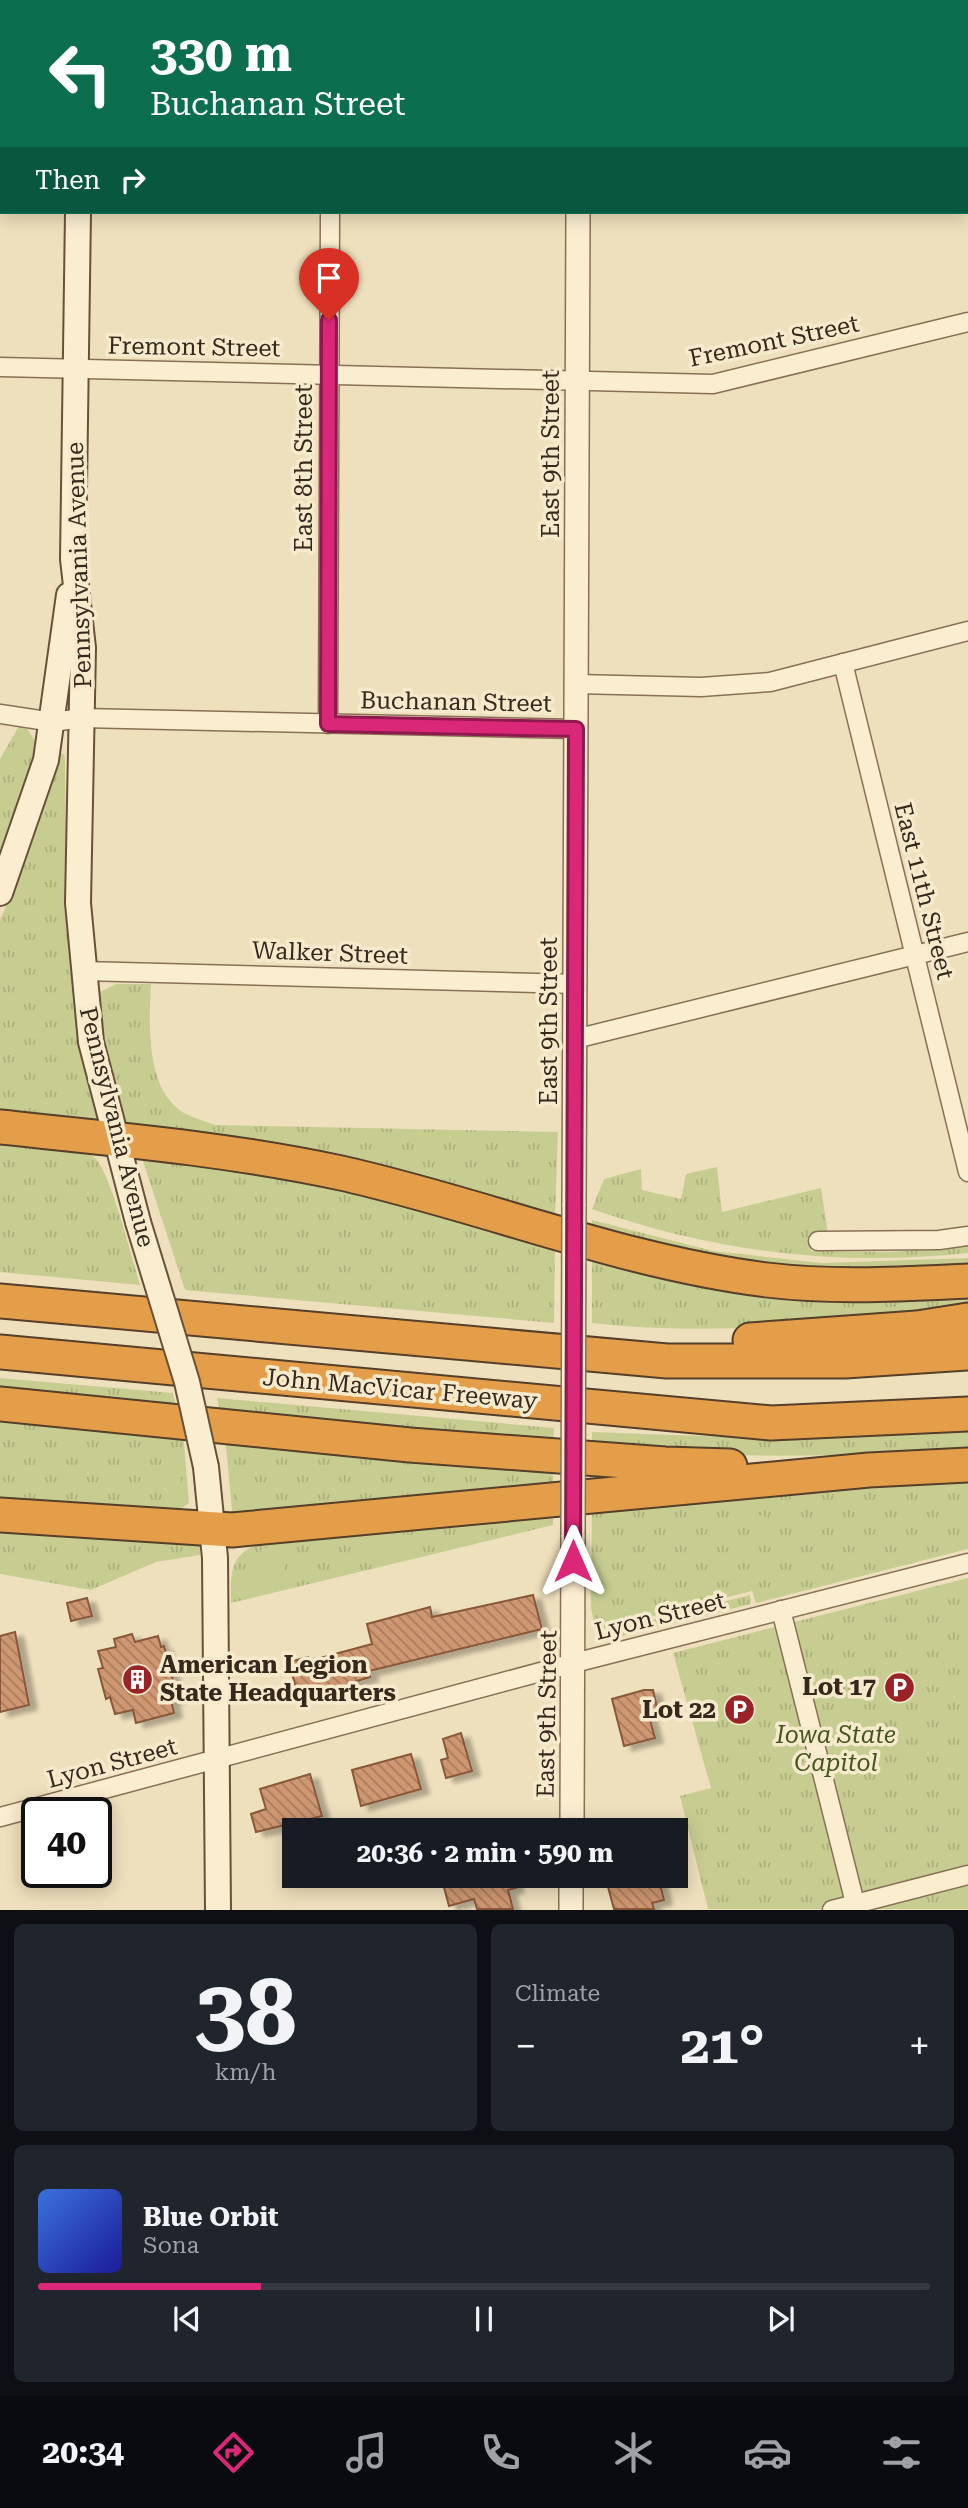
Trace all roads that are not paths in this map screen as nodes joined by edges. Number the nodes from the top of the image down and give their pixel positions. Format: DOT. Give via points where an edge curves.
graph roads {
  1 [pos="78,214"];
  2 [pos="330,214"];
  3 [pos="578,214"];
  4 [pos="968,322"];
  5 [pos="0,367"];
  6 [pos="76,369"];
  7 [pos="329,374"];
  8 [pos="578,380"];
  9 [pos="74,559"];
  10 [pos="968,631"];
  11 [pos="843,663"];
  12 [pos="576,684"];
  13 [pos="0,714"];
  14 [pos="82,718"];
  15 [pos="53,722"];
  16 [pos="328,724"];
  17 [pos="576,729"];
  18 [pos="0,893"];
  19 [pos="968,942"];
  20 [pos="914,955"];
  21 [pos="83,971"];
  22 [pos="575,984"];
  23 [pos="575,1039"];
  24 [pos="0,1127"];
  25 [pos="116,1139"];
  26 [pos="968,1172"];
  27 [pos="968,1236"];
  28 [pos="818,1241"];
  29 [pos="968,1281"];
  30 [pos="0,1301"];
  31 [pos="968,1320"];
  32 [pos="331,1330"];
  33 [pos="0,1352"];
  34 [pos="968,1353"];
  35 [pos="0,1404"];
  36 [pos="968,1414"];
  37 [pos="968,1465"];
  38 [pos="869,1470"];
  39 [pos="0,1515"];
  40 [pos="213,1530"];
  41 [pos="968,1563"];
  42 [pos="782,1610"];
  43 [pos="574,1663"];
  44 [pos="218,1760"];
  45 [pos="0,1817"];
  46 [pos="572,1818"];
  47 [pos="968,1875"];
  48 [pos="571,1888"];
  49 [pos="855,1903"];
  50 [pos="218,1909"];
  51 [pos="571,1909"];
  52 [pos="832,1909"];
  1 -- 6 [label="main road, Pennsylvania Avenue"];
  2 -- 7 [label="street, East 8th Street"];
  3 -- 8 [label="street, East 9th Street"];
  4 -- 8 [label="street, Fremont Street" via="713,384"];
  5 -- 6 [label="street, Fremont Street"];
  6 -- 7 [label="street, Fremont Street"];
  6 -- 9 [label="main road, Pennsylvania Avenue"];
  7 -- 8 [label="street, Fremont Street"];
  7 -- 16 [label="street, East 8th Street"];
  8 -- 12 [label="street, East 9th Street"];
  9 -- 14 [label="main road, Pennsylvania Avenue" via="83,648"];
  9 -- 15 [label="main road"];
  10 -- 11 [label="street, Buchanan Street"];
  11 -- 12 [label="street, Buchanan Street" via="745,685"];
  11 -- 20 [label="street, East 11th Street"];
  12 -- 17 [label="street, East 9th Street"];
  13 -- 15 [label="street, Buchanan Street"];
  14 -- 15 [label="street, Buchanan Street"];
  14 -- 16 [label="street, Buchanan Street"];
  14 -- 21 [label="main road, Pennsylvania Avenue" via="78,876"];
  15 -- 18 [label="main road" via="32,807"];
  16 -- 17 [label="street, Buchanan Street"];
  17 -- 22 [label="street, East 9th Street"];
  19 -- 20 [label="street"];
  20 -- 23 [label="street"];
  20 -- 26 [label="street, East 11th Street"];
  21 -- 22 [label="street, Walker Street"];
  21 -- 25 [label="main road, Pennsylvania Avenue" via="91,1042"];
  22 -- 23 [label="street, East 9th Street"];
  23 -- 43 [label="street, East 9th Street, bridge"];
  24 -- 25 [label="highway"];
  25 -- 29 [label="highway" via="340,1173 697,1269 832,1285"];
  25 -- 40 [label="main road, Pennsylvania Avenue, bridge" via="187,1381 206,1467"];
  27 -- 28 [label="street"];
  30 -- 32 [label="highway, John MacVicar Freeway"];
  31 -- 32 [label="highway" via="786,1339 675,1341"];
  32 -- 34 [label="highway, John MacVicar Freeway" via="667,1361 845,1362"];
  33 -- 36 [label="highway, John MacVicar Freeway" via="771,1423"];
  35 -- 38 [label="highway" via="665,1465"];
  37 -- 38 [label="highway"];
  38 -- 40 [label="highway"];
  39 -- 40 [label="highway"];
  40 -- 44 [label="main road, Pennsylvania Avenue"];
  41 -- 42 [label="street, Lyon Street"];
  42 -- 43 [label="street, Lyon Street"];
  42 -- 49 [label="street"];
  43 -- 44 [label="street, Lyon Street"];
  43 -- 46 [label="street, East 9th Street"];
  44 -- 45 [label="street, Lyon Street"];
  44 -- 50 [label="main road, Pennsylvania Avenue"];
  47 -- 49 [label="street"];
  48 -- 51 [label="street"];
  49 -- 52 [label="street"];
}
